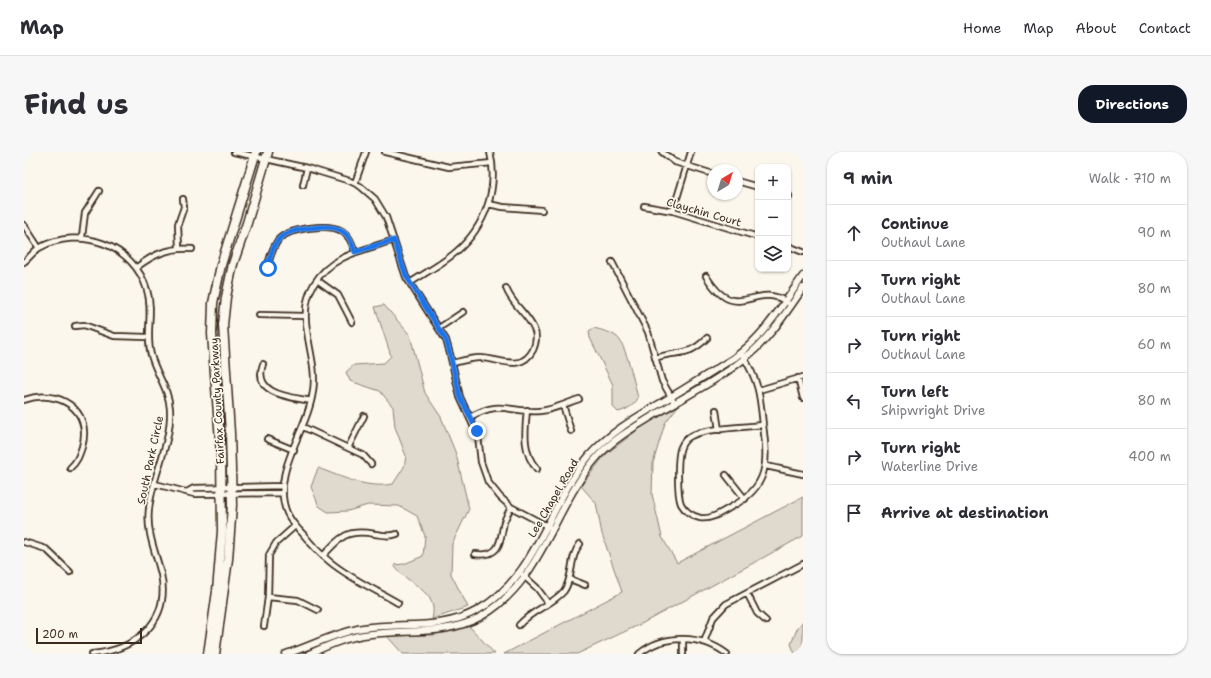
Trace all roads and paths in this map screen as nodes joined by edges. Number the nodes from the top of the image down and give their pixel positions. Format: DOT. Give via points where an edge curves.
graph roads {
  1 [pos="234,152"];
  2 [pos="366,152"];
  3 [pos="385,152"];
  4 [pos="408,152"];
  5 [pos="490,152"];
  6 [pos="662,152"];
  7 [pos="691,152"];
  8 [pos="256,154"];
  9 [pos="267,156"];
  10 [pos="407,158"];
  11 [pos="492,163"];
  12 [pos="687,166"];
  13 [pos="307,168"];
  14 [pos="707,172"];
  15 [pos="355,183"];
  16 [pos="743,183"];
  17 [pos="303,185"];
  18 [pos="755,186"];
  19 [pos="99,191"];
  20 [pos="183,200"];
  21 [pos="488,204"];
  22 [pos="644,206"];
  23 [pos="542,210"];
  24 [pos="673,211"];
  25 [pos="24,225"];
  26 [pos="755,236"];
  27 [pos="82,237"];
  28 [pos="394,240"];
  29 [pos="791,247"];
  30 [pos="39,248"];
  31 [pos="178,248"];
  32 [pos="192,249"];
  33 [pos="355,252"];
  34 [pos="803,252"];
  35 [pos="24,262"];
  36 [pos="612,262"];
  37 [pos="136,266"];
  38 [pos="268,268"];
  39 [pos="706,276"];
  40 [pos="803,276"];
  41 [pos="316,280"];
  42 [pos="410,282"];
  43 [pos="506,288"];
  44 [pos="803,288"];
  45 [pos="788,303"];
  46 [pos="463,312"];
  47 [pos="259,315"];
  48 [pos="305,316"];
  49 [pos="352,322"];
  50 [pos="75,326"];
  51 [pos="439,328"];
  52 [pos="147,337"];
  53 [pos="707,338"];
  54 [pos="741,353"];
  55 [pos="655,358"];
  56 [pos="745,359"];
  57 [pos="452,363"];
  58 [pos="263,364"];
  59 [pos="803,377"];
  60 [pos="798,378"];
  61 [pos="760,390"];
  62 [pos="671,397"];
  63 [pos="803,398"];
  64 [pos="579,399"];
  65 [pos="24,400"];
  66 [pos="312,402"];
  67 [pos="675,403"];
  68 [pos="563,405"];
  69 [pos="528,410"];
  70 [pos="716,410"];
  71 [pos="364,416"];
  72 [pos="470,417"];
  73 [pos="763,425"];
  74 [pos="303,427"];
  75 [pos="719,430"];
  76 [pos="571,431"];
  77 [pos="267,439"];
  78 [pos="348,448"];
  79 [pos="294,450"];
  80 [pos="371,464"];
  81 [pos="766,466"];
  82 [pos="70,468"];
  83 [pos="537,469"];
  84 [pos="803,474"];
  85 [pos="726,475"];
  86 [pos="155,484"];
  87 [pos="283,486"];
  88 [pos="222,491"];
  89 [pos="232,491"];
  90 [pos="283,493"];
  91 [pos="745,498"];
  92 [pos="511,507"];
  93 [pos="295,526"];
  94 [pos="550,528"];
  95 [pos="397,534"];
  96 [pos="24,542"];
  97 [pos="580,544"];
  98 [pos="475,554"];
  99 [pos="323,556"];
  100 [pos="803,564"];
  101 [pos="70,572"];
  102 [pos="520,573"];
  103 [pos="525,577"];
  104 [pos="570,579"];
  105 [pos="585,585"];
  106 [pos="747,593"];
  107 [pos="268,597"];
  108 [pos="398,603"];
  109 [pos="548,603"];
  110 [pos="318,610"];
  111 [pos="766,621"];
  112 [pos="519,625"];
  113 [pos="264,626"];
  114 [pos="383,629"];
  115 [pos="683,639"];
  116 [pos="704,642"];
  117 [pos="216,652"];
  118 [pos="92,654"];
  119 [pos="208,654"];
  120 [pos="286,654"];
  121 [pos="309,654"];
  122 [pos="639,654"];
  123 [pos="683,654"];
  124 [pos="727,654"];
  1 -- 8 [label="street"];
  2 -- 15 [label="street"];
  3 -- 10 [label="street"];
  4 -- 10 [label="street"];
  5 -- 11 [label="street"];
  6 -- 12 [label="street" via="671,160"];
  7 -- 12 [label="street"];
  8 -- 9 [label="street"];
  8 -- 88 [label="highway, Fairfax County Parkway" via="221,265 213,303 212,334"];
  9 -- 13 [label="street"];
  9 -- 89 [label="highway, Fairfax County Parkway" via="233,264 223,325"];
  10 -- 11 [label="street" via="449,167"];
  11 -- 21 [label="street" via="492,188"];
  12 -- 14 [label="street"];
  12 -- 24 [label="street"];
  13 -- 15 [label="street"];
  13 -- 17 [label="street"];
  15 -- 28 [label="street" via="369,193 380,206"];
  16 -- 18 [label="street"];
  19 -- 27 [label="street" via="85,213"];
  20 -- 31 [label="street" via="184,207 178,224"];
  21 -- 23 [label="street"];
  21 -- 42 [label="street" via="478,226 464,244 447,259"];
  22 -- 24 [label="street, Claychin Court"];
  24 -- 26 [label="street, Claychin Court"];
  25 -- 30 [label="street"];
  27 -- 30 [label="street, South Park Circle"];
  27 -- 37 [label="street, South Park Circle" via="114,248"];
  28 -- 33 [label="street"];
  28 -- 42 [label="street"];
  29 -- 34 [label="street"];
  30 -- 35 [label="street, South Park Circle"];
  31 -- 32 [label="street"];
  31 -- 37 [label="street" via="155,255"];
  33 -- 38 [label="street" via="347,236 336,228 295,230 285,234 277,242"];
  33 -- 41 [label="street" via="331,264"];
  36 -- 55 [label="street" via="648,332"];
  37 -- 52 [label="street, South Park Circle" via="146,285 150,304"];
  39 -- 45 [label="street" via="717,292 733,300 749,300 770,294"];
  40 -- 45 [label="main road, Lee Chapel Road"];
  41 -- 48 [label="street" via="309,295"];
  41 -- 49 [label="street" via="338,296"];
  42 -- 51 [label="street"];
  43 -- 57 [label="street" via="513,303 534,329 536,341 532,352 516,363 482,358"];
  44 -- 45 [label="main road, Lee Chapel Road"];
  45 -- 54 [label="main road, Lee Chapel Road" via="761,335"];
  45 -- 56 [label="main road, Lee Chapel Road" via="767,338"];
  46 -- 51 [label="street"];
  47 -- 48 [label="street"];
  48 -- 66 [label="street" via="314,373"];
  50 -- 52 [label="street" via="84,325 114,336"];
  51 -- 57 [label="street" via="446,340"];
  52 -- 86 [label="street, South Park Circle" via="153,363 167,393 170,410 169,427"];
  53 -- 55 [label="street" via="689,352 666,354"];
  54 -- 56 [label="street"];
  54 -- 62 [label="main road, Lee Chapel Road"];
  55 -- 62 [label="street" via="662,381"];
  56 -- 61 [label="street"];
  56 -- 67 [label="main road, Lee Chapel Road"];
  57 -- 72 [label="street" via="460,397"];
  58 -- 66 [label="street" via="261,378 269,390"];
  59 -- 60 [label="street"];
  60 -- 61 [label="street"];
  60 -- 63 [label="street"];
  61 -- 73 [label="street"];
  62 -- 67 [label="street"];
  62 -- 94 [label="main road, Lee Chapel Road" via="619,429 596,448 577,472"];
  64 -- 68 [label="street"];
  65 -- 82 [label="street" via="53,398 67,403 78,412 83,421 85,434 78,459"];
  66 -- 74 [label="street"];
  67 -- 94 [label="main road, Lee Chapel Road" via="626,432 598,456"];
  68 -- 69 [label="street" via="543,410"];
  68 -- 76 [label="street"];
  69 -- 72 [label="street" via="493,407"];
  69 -- 83 [label="street" via="526,442 531,462"];
  70 -- 75 [label="street"];
  71 -- 78 [label="street"];
  72 -- 92 [label="street" via="478,436 486,478 496,493"];
  73 -- 75 [label="street"];
  73 -- 81 [label="street"];
  74 -- 78 [label="street"];
  74 -- 79 [label="street"];
  75 -- 91 [label="street" via="693,435 686,439 681,447 680,502 690,514 704,518 712,517"];
  77 -- 79 [label="street"];
  78 -- 80 [label="street" via="363,455"];
  79 -- 87 [label="street" via="285,472"];
  81 -- 84 [label="street"];
  81 -- 91 [label="street" via="757,486"];
  85 -- 91 [label="street"];
  86 -- 88 [label="street" via="187,492 194,488"];
  86 -- 118 [label="street, South Park Circle" via="148,521 162,581 159,607 150,626 134,641 116,650"];
  87 -- 89 [label="street"];
  87 -- 90 [label="street"];
  88 -- 89 [label="street"];
  88 -- 119 [label="highway, Fairfax County Parkway" via="219,574"];
  89 -- 90 [label="street"];
  89 -- 117 [label="highway, Fairfax County Parkway" via="228,559"];
  90 -- 93 [label="street" via="287,512"];
  92 -- 94 [label="street"];
  92 -- 98 [label="street" via="504,521 499,545 489,553"];
  93 -- 99 [label="street"];
  93 -- 107 [label="street" via="270,551"];
  94 -- 102 [label="main road, Lee Chapel Road"];
  94 -- 103 [label="main road, Lee Chapel Road"];
  95 -- 99 [label="street" via="387,536 350,533 339,538"];
  96 -- 101 [label="street" via="46,549"];
  97 -- 104 [label="street" via="574,552"];
  99 -- 108 [label="street" via="338,568"];
  100 -- 106 [label="street"];
  102 -- 103 [label="street"];
  102 -- 114 [label="main road, Lee Chapel Road" via="508,588 492,601 463,617 438,624"];
  103 -- 109 [label="street"];
  103 -- 114 [label="main road, Lee Chapel Road" via="500,604 462,625 428,632"];
  104 -- 105 [label="street"];
  104 -- 109 [label="street" via="561,594"];
  106 -- 111 [label="street" via="757,613"];
  106 -- 116 [label="street" via="717,612 709,625"];
  107 -- 110 [label="street" via="298,600"];
  107 -- 113 [label="street"];
  109 -- 112 [label="street" via="530,614"];
  114 -- 120 [label="main road, Lee Chapel Road" via="361,628"];
  114 -- 121 [label="main road, Lee Chapel Road" via="348,638"];
  115 -- 116 [label="street"];
  115 -- 122 [label="street" via="653,645"];
  115 -- 123 [label="street"];
  116 -- 124 [label="street"];
}
